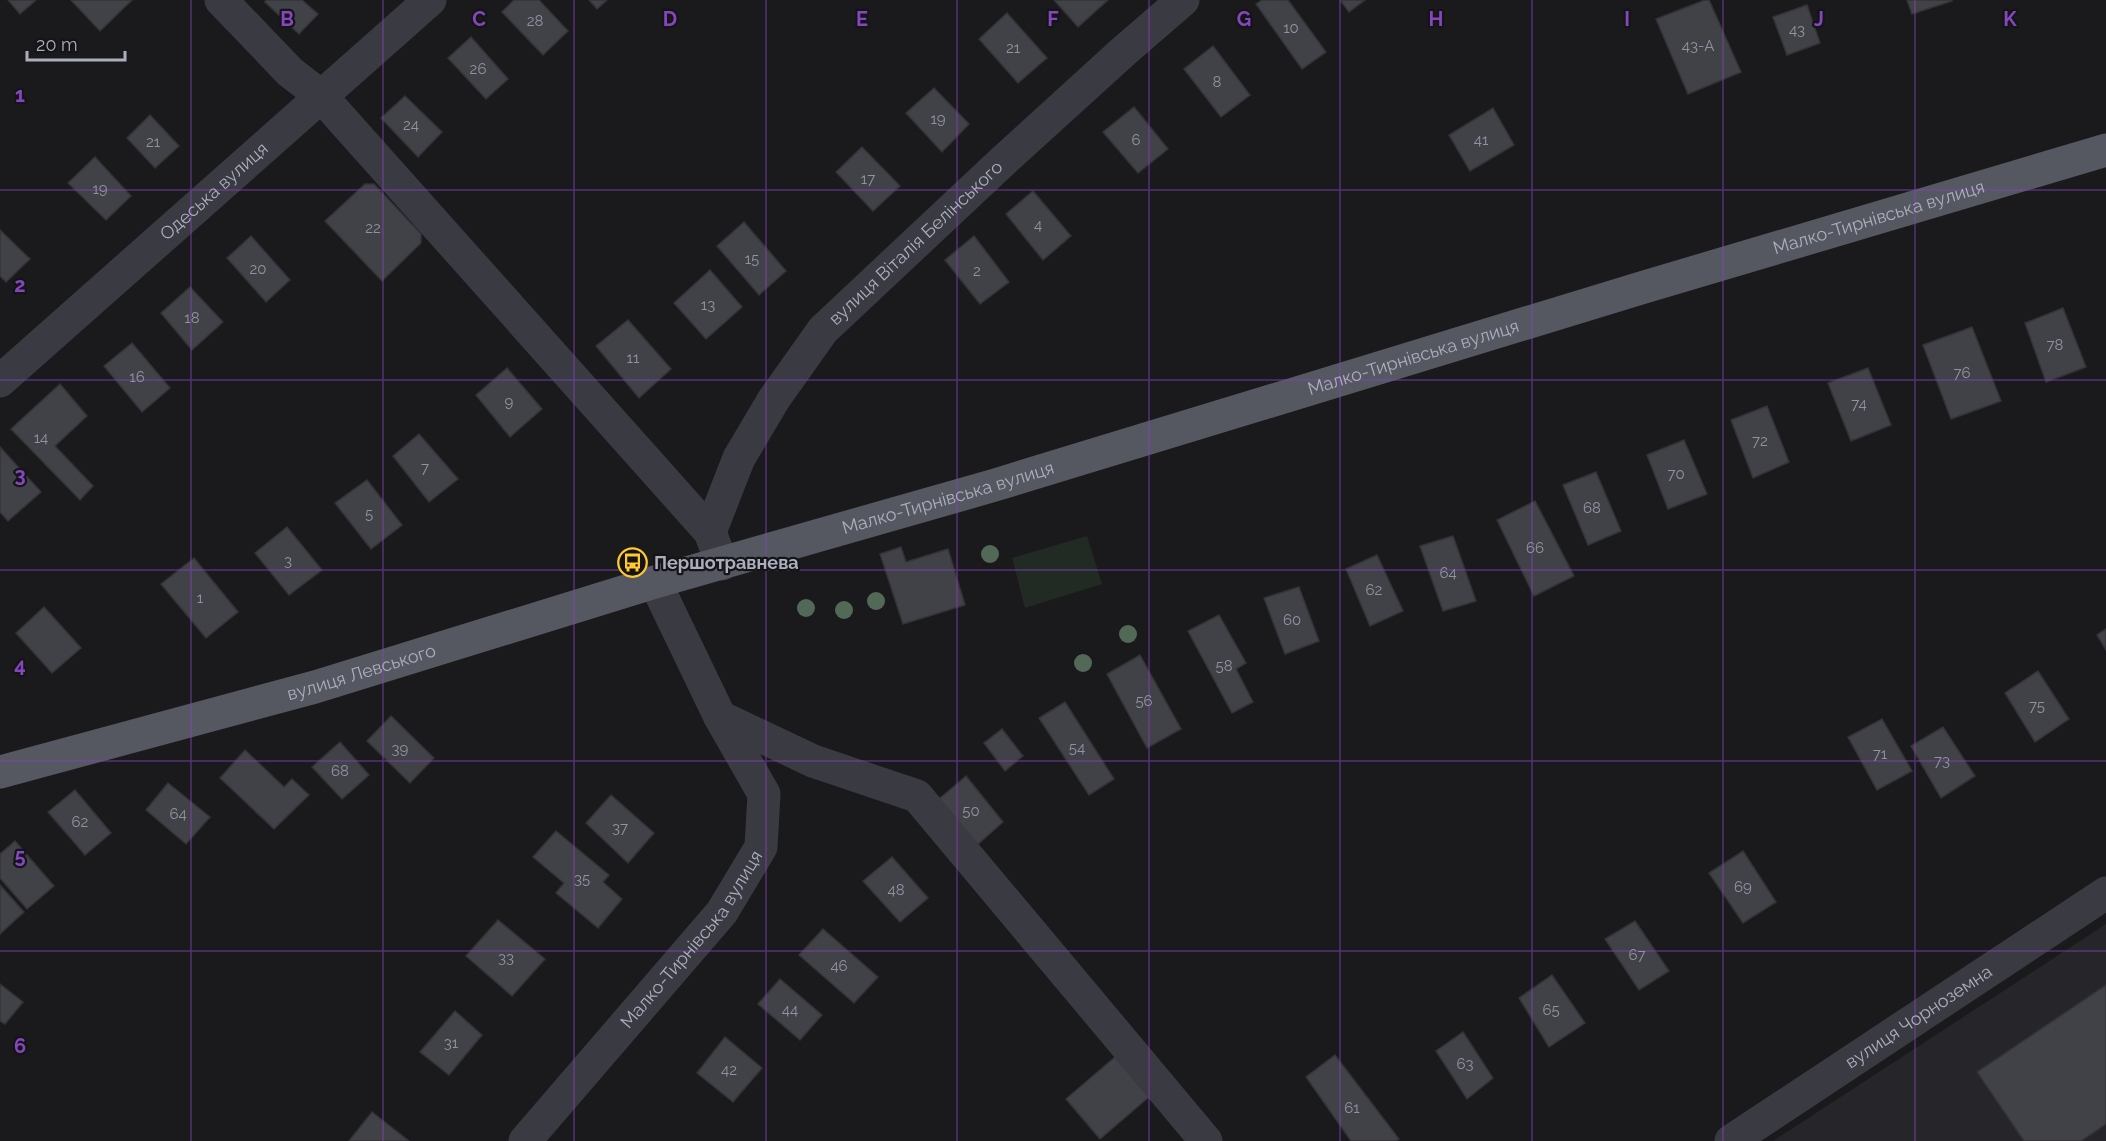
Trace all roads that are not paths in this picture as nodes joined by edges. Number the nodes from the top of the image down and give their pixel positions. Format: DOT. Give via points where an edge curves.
graph roads {
  1 [pos="220,0"];
  2 [pos="430,0"];
  3 [pos="1184,0"];
  4 [pos="321,96"];
  5 [pos="2106,150"];
  6 [pos="0,381"];
  7 [pos="710,532"];
  8 [pos="722,564"];
  9 [pos="655,582"];
  10 [pos="720,717"];
  11 [pos="0,772"];
  12 [pos="2106,893"];
  13 [pos="525,1141"];
  14 [pos="1206,1141"];
  15 [pos="1731,1141"];
  1 -- 4 [label="street" via="290,72"];
  2 -- 4 [label="street, Одеська вулиця"];
  3 -- 7 [label="street, вулиця Віталія Белінського" via="1002,162 823,330 774,399 739,458"];
  4 -- 6 [label="street, Одеська вулиця"];
  4 -- 7 [label="street"];
  5 -- 8 [label="main road, Малко-Тирнівська вулиця"];
  7 -- 8 [label="street"];
  8 -- 9 [label="main road, вулиця Левського"];
  9 -- 10 [label="street, Малко-Тирнівська вулиця"];
  9 -- 11 [label="main road, вулиця Левського" via="315,687"];
  10 -- 13 [label="street, Малко-Тирнівська вулиця" via="764,794 761,847 722,912"];
  10 -- 14 [label="street" via="813,761 917,796"];
  12 -- 15 [label="street, вулиця Чорноземна"];
}
